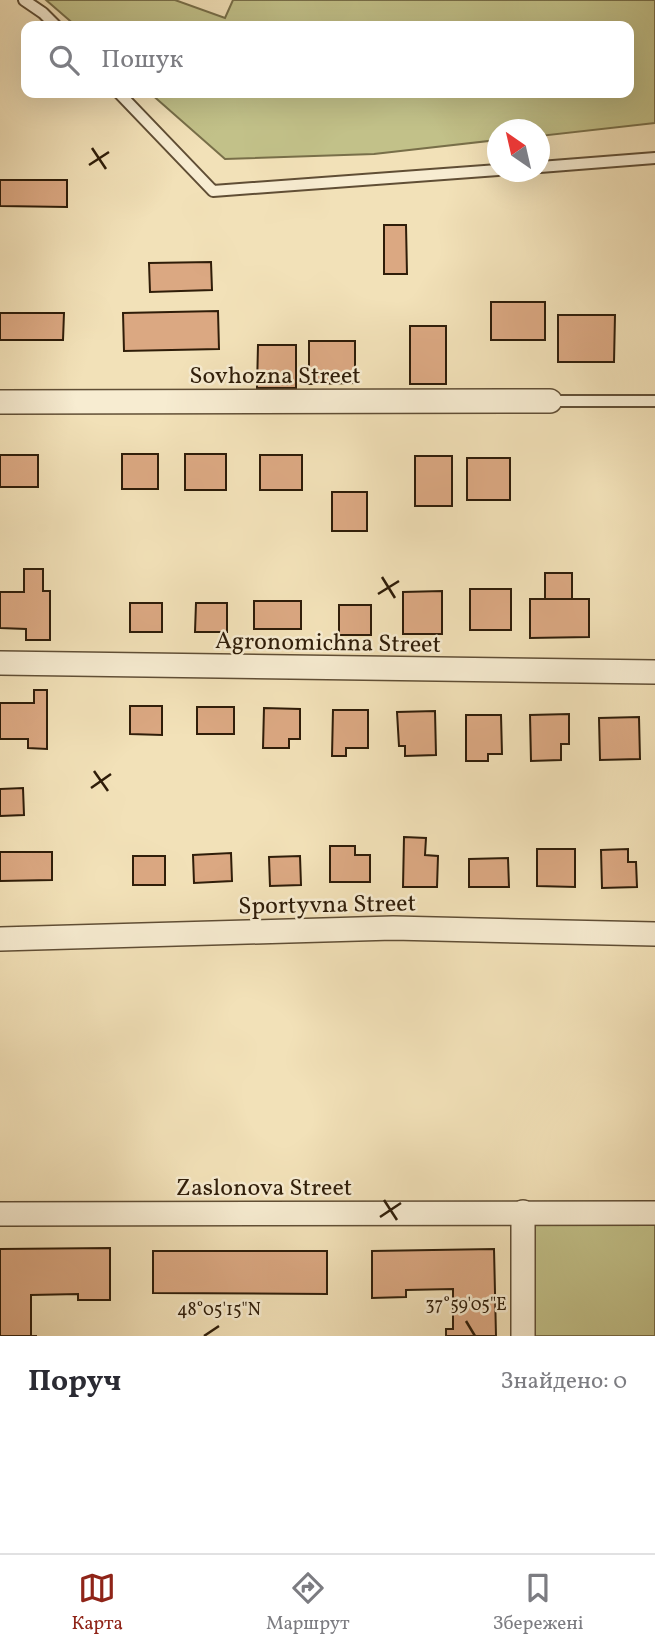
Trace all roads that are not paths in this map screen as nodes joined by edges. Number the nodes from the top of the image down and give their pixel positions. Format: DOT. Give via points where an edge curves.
graph roads {
  1 [pos="24,0"];
  2 [pos="51,21"];
  3 [pos="124,98"];
  4 [pos="655,158"];
  5 [pos="550,166"];
  6 [pos="487,171"];
  7 [pos="550,401"];
  8 [pos="655,401"];
  9 [pos="0,402"];
  10 [pos="0,663"];
  11 [pos="655,672"];
  12 [pos="655,934"];
  13 [pos="0,939"];
  14 [pos="523,1212"];
  15 [pos="655,1213"];
  16 [pos="0,1214"];
  17 [pos="523,1336"];
  1 -- 2 [label="lane"];
  3 -- 6 [label="lane" via="213,191"];
  4 -- 5 [label="lane"];
  7 -- 8 [label="lane"];
  7 -- 9 [label="street, Sovhozna Street"];
  10 -- 11 [label="street, Agronomichna Street"];
  12 -- 13 [label="street, Sportyvna Street" via="393,928"];
  14 -- 15 [label="street, Zaslonova Street"];
  14 -- 16 [label="street, Zaslonova Street"];
  14 -- 17 [label="street"];
}
